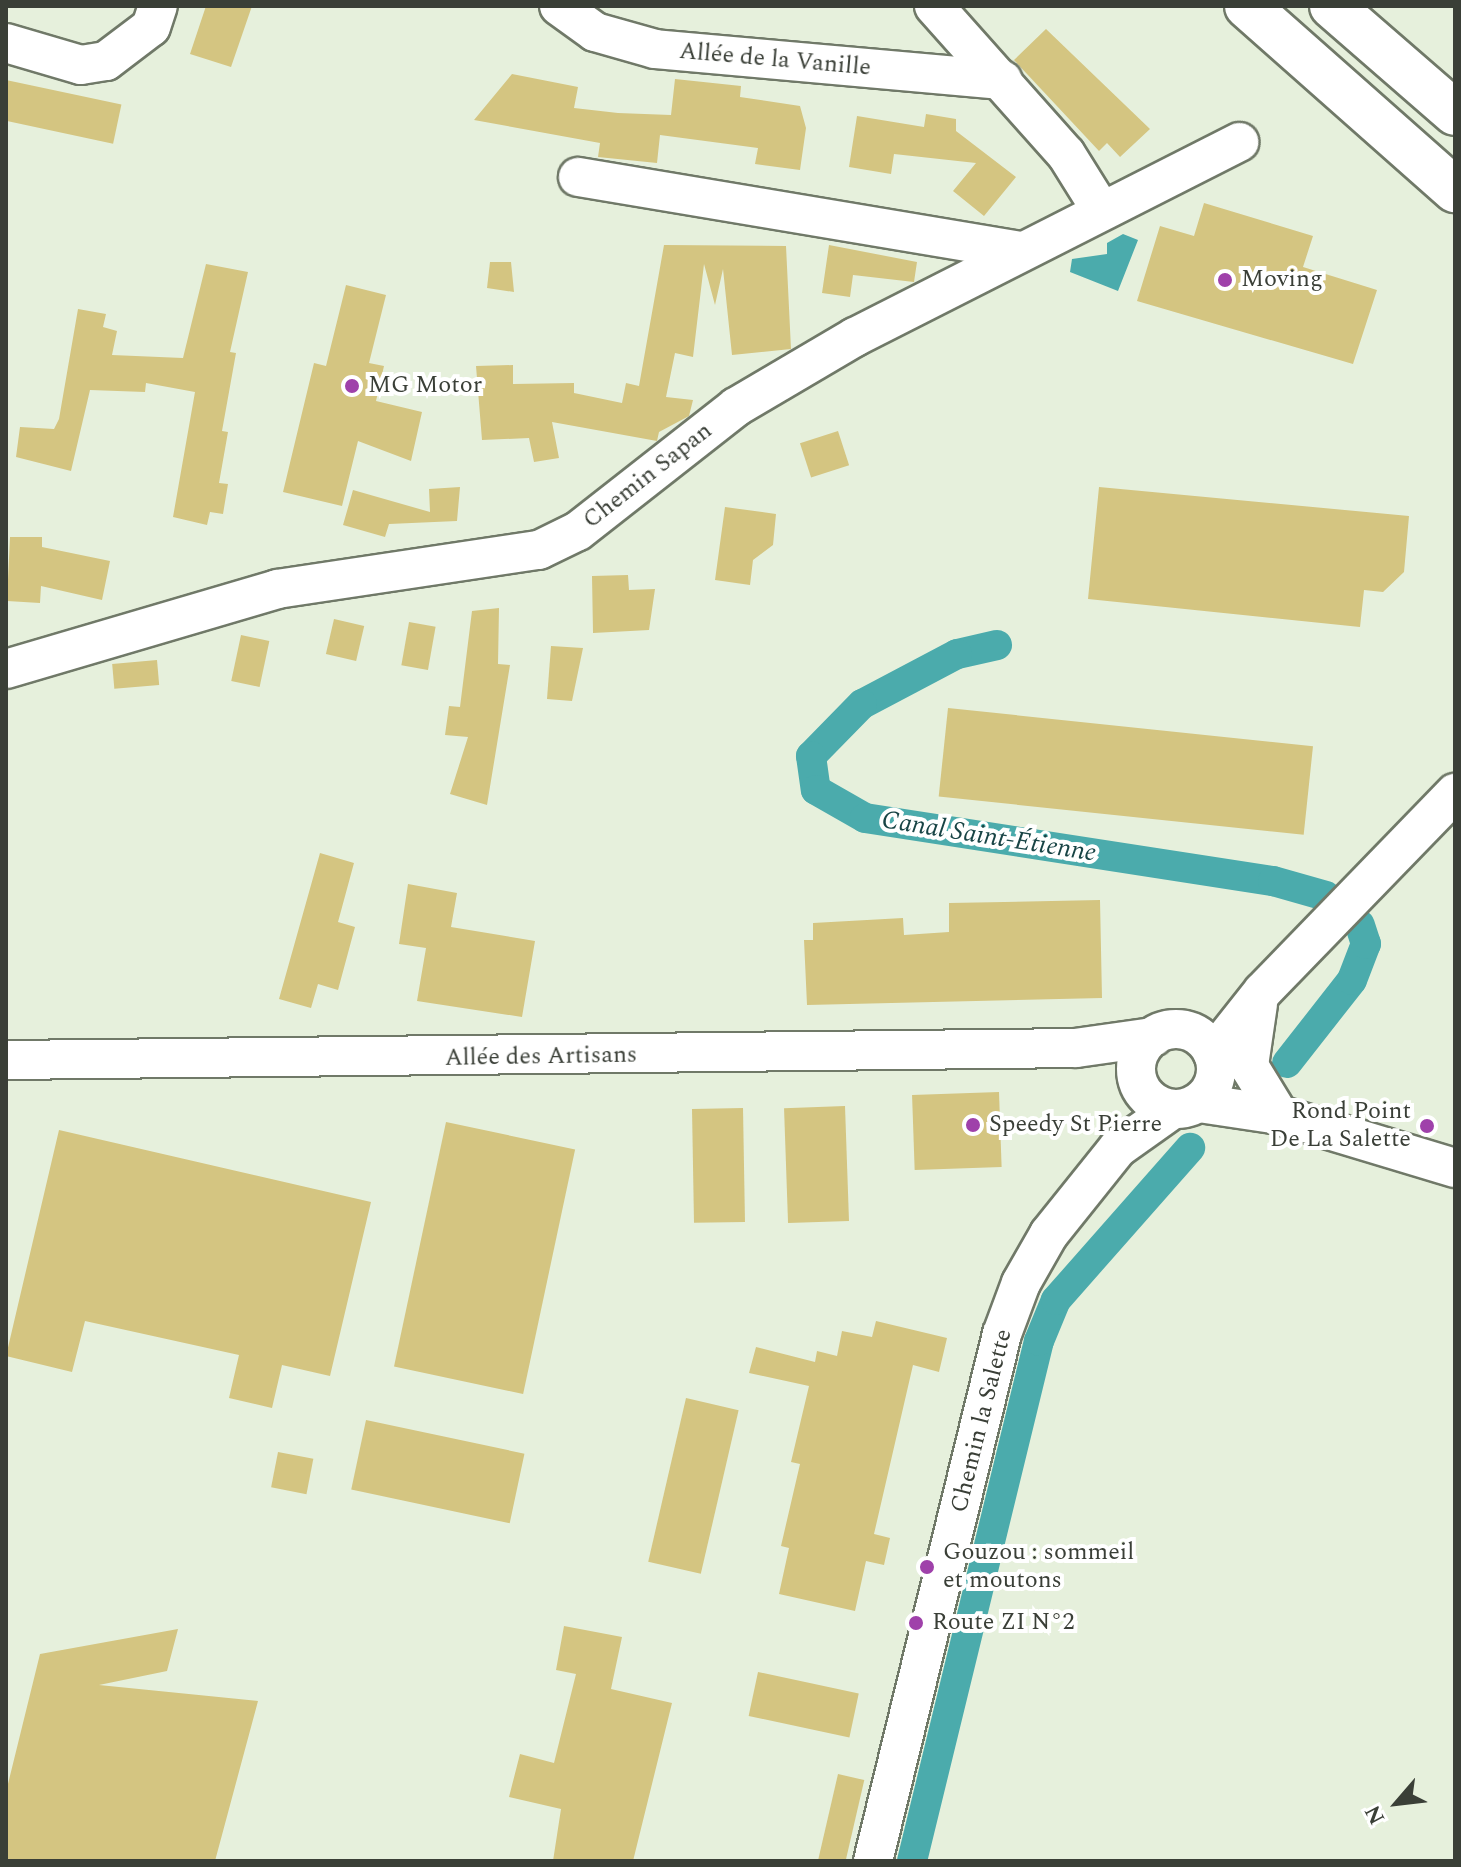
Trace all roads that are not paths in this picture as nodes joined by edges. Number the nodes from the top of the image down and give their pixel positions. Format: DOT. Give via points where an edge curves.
graph roads {
  1 [pos="158,6"];
  2 [pos="559,6"];
  3 [pos="934,6"];
  4 [pos="1247,6"];
  5 [pos="1332,6"];
  6 [pos="1369,6"];
  7 [pos="6,43"];
  8 [pos="1455,75"];
  9 [pos="1003,80"];
  10 [pos="1455,113"];
  11 [pos="1239,142"];
  12 [pos="578,177"];
  13 [pos="1455,190"];
  14 [pos="1101,210"];
  15 [pos="1020,251"];
  16 [pos="6,669"];
  17 [pos="1455,793"];
  18 [pos="1263,991"];
  19 [pos="1076,1048"];
  20 [pos="6,1060"];
  21 [pos="1190,1067"];
  22 [pos="1138,1080"];
  23 [pos="1279,1115"];
  24 [pos="1118,1148"];
  25 [pos="1455,1168"];
  26 [pos="873,1861"];
  1 -- 7 [label="street" via="151,27 106,61 81,65"];
  2 -- 9 [label="street, Allée de la Vanille" via="595,32 655,49"];
  3 -- 9 [label="street"];
  4 -- 13 [label="highway"];
  5 -- 10 [label="highway"];
  6 -- 8 [label="highway"];
  9 -- 14 [label="street" via="1066,154"];
  11 -- 14 [label="street, Chemin Sapan"];
  12 -- 15 [label="street"];
  14 -- 15 [label="street, Chemin Sapan"];
  15 -- 16 [label="street, Chemin Sapan" via="736,407 578,531 539,550 277,589"];
  17 -- 18 [label="street"];
  18 -- 21 [label="street"];
  18 -- 23 [label="street" via="1249,1066"];
  19 -- 20 [label="street, Allée des Artisans"];
  19 -- 21 [label="street, Allée des Artisans"];
  19 -- 22 [label="street, Allée des Artisans"];
  21 -- 22 [label="street, Chemin la Salette"];
  21 -- 22 [label="street, Allée des Artisans" via="1153,1102"];
  21 -- 23 [label="street"];
  21 -- 24 [label="street, Chemin la Salette"];
  22 -- 24 [label="street, Chemin la Salette"];
  23 -- 25 [label="street"];
  24 -- 26 [label="street, Chemin la Salette" via="1049,1234 1002,1334"];
}
